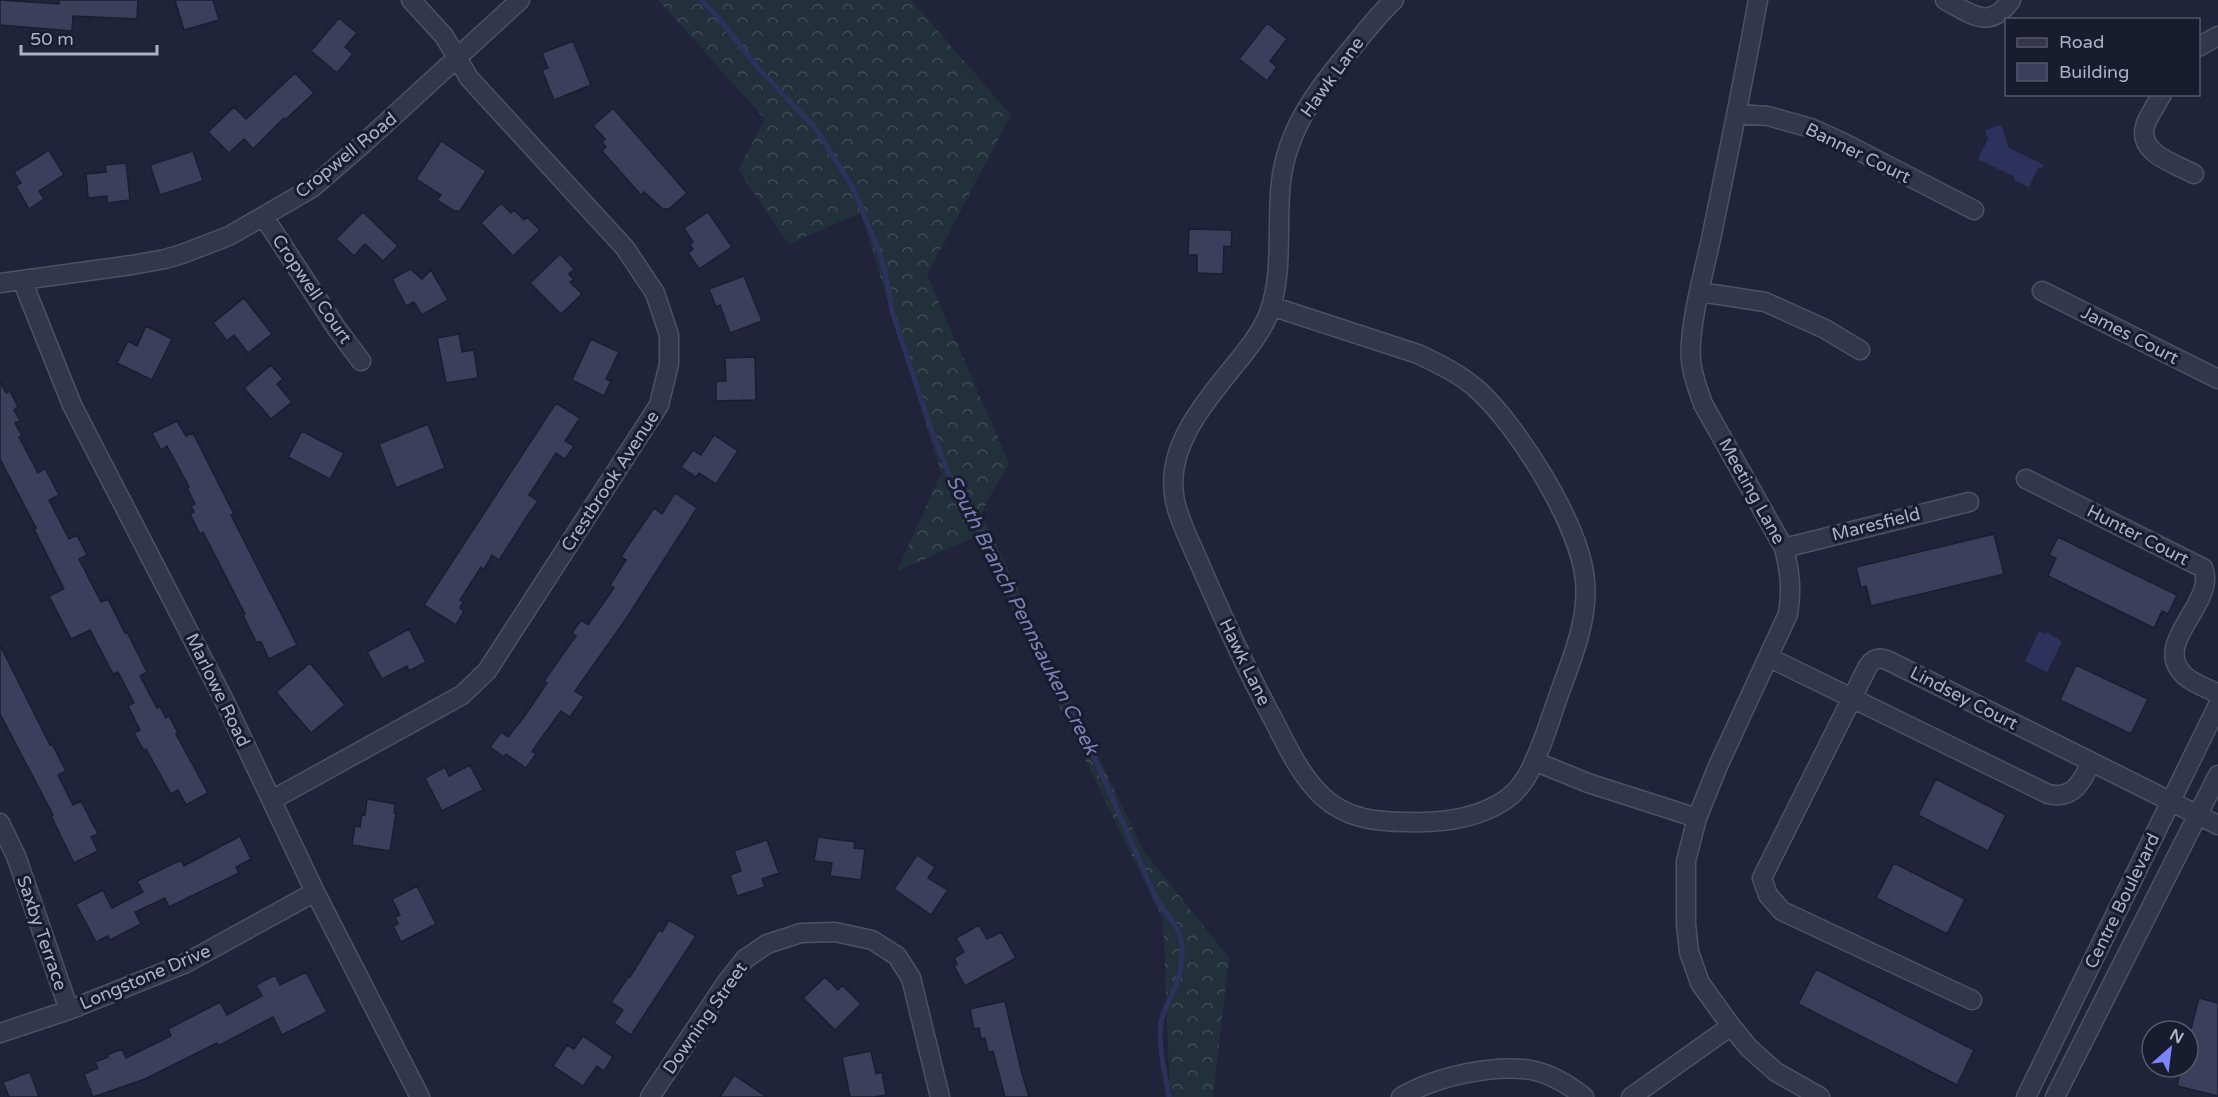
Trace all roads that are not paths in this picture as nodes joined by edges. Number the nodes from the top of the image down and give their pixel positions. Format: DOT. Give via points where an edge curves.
graph roads {
  1 [pos="411,0"];
  2 [pos="520,0"];
  3 [pos="1394,0"];
  4 [pos="1758,0"];
  5 [pos="1945,0"];
  6 [pos="2012,0"];
  7 [pos="2218,36"];
  8 [pos="2200,46"];
  9 [pos="457,58"];
  10 [pos="2161,96"];
  11 [pos="1737,114"];
  12 [pos="2194,174"];
  13 [pos="1974,210"];
  14 [pos="264,217"];
  15 [pos="22,280"];
  16 [pos="0,283"];
  17 [pos="2042,291"];
  18 [pos="1700,292"];
  19 [pos="1271,306"];
  20 [pos="1860,350"];
  21 [pos="361,361"];
  22 [pos="2218,380"];
  23 [pos="2026,479"];
  24 [pos="1969,502"];
  25 [pos="1784,548"];
  26 [pos="1768,657"];
  27 [pos="2218,694"];
  28 [pos="1852,697"];
  29 [pos="2218,705"];
  30 [pos="1534,761"];
  31 [pos="2091,762"];
  32 [pos="2218,775"];
  33 [pos="272,800"];
  34 [pos="2171,802"];
  35 [pos="2197,815"];
  36 [pos="1697,818"];
  37 [pos="0,824"];
  38 [pos="2218,825"];
  39 [pos="315,892"];
  40 [pos="1972,1000"];
  41 [pos="69,1010"];
  42 [pos="1731,1026"];
  43 [pos="0,1032"];
  44 [pos="420,1097"];
  45 [pos="650,1097"];
  46 [pos="939,1097"];
  47 [pos="1401,1097"];
  48 [pos="1584,1097"];
  49 [pos="1631,1097"];
  50 [pos="1820,1097"];
  51 [pos="2026,1097"];
  52 [pos="2055,1097"];
  1 -- 9 [label="street, Crestbrook Avenue" via="444,36"];
  2 -- 9 [label="street, Cropwell Road"];
  3 -- 19 [label="street, Hawk Lane" via="1339,64 1294,132 1281,181 1278,274"];
  4 -- 11 [label="street, Meeting Lane"];
  5 -- 6 [label="street" via="1987,19 1998,16"];
  7 -- 8 [label="street"];
  9 -- 14 [label="street, Cropwell Road" via="312,188"];
  9 -- 33 [label="street, Crestbrook Avenue" via="469,78 625,248 655,293 669,335 669,364 659,405 487,670 462,695"];
  10 -- 12 [label="street" via="2146,122 2145,143 2150,151"];
  11 -- 13 [label="street, Banner Court" via="1768,116 1811,128"];
  11 -- 18 [label="street, Meeting Lane"];
  14 -- 15 [label="street, Cropwell Road" via="229,236 173,256"];
  14 -- 21 [label="street, Cropwell Court"];
  15 -- 16 [label="street, Cropwell Road"];
  15 -- 33 [label="street, Marlowe Road" via="72,405"];
  17 -- 22 [label="street, James Court"];
  18 -- 20 [label="street" via="1765,302"];
  18 -- 25 [label="street, Meeting Lane" via="1691,340 1694,380 1703,404"];
  19 -- 30 [label="street, Hawk Lane" via="1439,364 1478,390 1522,441 1567,521 1586,582 1575,646"];
  19 -- 30 [label="street, Hawk Lane" via="1258,334 1189,428 1174,470 1173,492 1178,513 1233,642 1295,761 1322,797 1339,810 1378,822 1410,823 1442,821 1484,811 1516,791"];
  23 -- 27 [label="street, Hunter Court" via="2203,568 2211,580 2210,594 2179,644 2177,662 2187,677"];
  24 -- 25 [label="street, Maresfield"];
  25 -- 26 [label="street, Meeting Lane" via="1791,594 1788,614"];
  26 -- 28 [label="street"];
  26 -- 36 [label="street, Meeting Lane"];
  28 -- 31 [label="street" via="2048,794 2063,795 2074,790 2082,783"];
  28 -- 31 [label="street, Lindsey Court" via="1869,664 1877,659 1887,660"];
  28 -- 40 [label="street" via="1762,878 1768,896 1782,910"];
  29 -- 34 [label="street, Centre Boulevard"];
  30 -- 36 [label="street"];
  31 -- 34 [label="street, Lindsey Court"];
  32 -- 35 [label="street, Centre Boulevard"];
  33 -- 39 [label="street, Marlowe Road"];
  34 -- 35 [label="street, Lindsey Court"];
  34 -- 51 [label="street, Centre Boulevard"];
  35 -- 38 [label="street, Lindsey Court"];
  35 -- 52 [label="street, Centre Boulevard"];
  36 -- 42 [label="street, Meeting Lane" via="1686,861 1689,952 1700,982"];
  37 -- 41 [label="street, Saxby Terrace" via="16,856"];
  39 -- 41 [label="street, Longstone Drive" via="184,964"];
  39 -- 44 [label="street, Marlowe Road"];
  41 -- 43 [label="street, Longstone Drive"];
  42 -- 49 [label="street"];
  42 -- 50 [label="street, Meeting Lane" via="1776,1072"];
  45 -- 46 [label="street, Downing Street" via="745,959 767,944 801,933 835,932 872,940 902,963 911,978"];
  47 -- 48 [label="street" via="1439,1079 1530,1070 1569,1085"];
}
